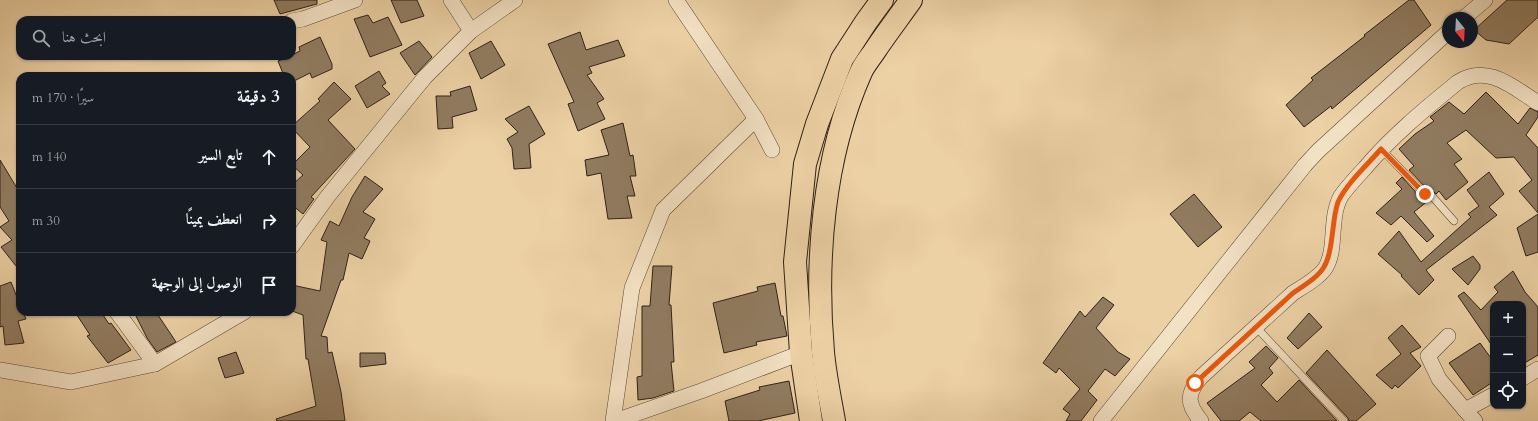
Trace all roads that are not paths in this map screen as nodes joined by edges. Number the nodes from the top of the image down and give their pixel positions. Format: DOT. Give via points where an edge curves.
graph roads {
  1 [pos="355,0"];
  2 [pos="451,0"];
  3 [pos="515,0"];
  4 [pos="676,0"];
  5 [pos="882,0"];
  6 [pos="911,0"];
  7 [pos="1486,0"];
  8 [pos="1471,12"];
  9 [pos="296,20"];
  10 [pos="471,31"];
  11 [pos="1442,37"];
  12 [pos="1538,104"];
  13 [pos="756,119"];
  14 [pos="1381,149"];
  15 [pos="772,150"];
  16 [pos="1454,221"];
  17 [pos="296,240"];
  18 [pos="120,316"];
  19 [pos="237,316"];
  20 [pos="1256,327"];
  21 [pos="1448,336"];
  22 [pos="801,353"];
  23 [pos="155,364"];
  24 [pos="1538,369"];
  25 [pos="0,370"];
  26 [pos="1526,376"];
  27 [pos="1490,398"];
  28 [pos="1470,416"];
  29 [pos="614,421"];
  30 [pos="811,421"];
  31 [pos="834,421"];
  32 [pos="1101,421"];
  33 [pos="1201,421"];
  34 [pos="1344,421"];
  1 -- 9 [label="street"];
  2 -- 10 [label="street"];
  3 -- 10 [label="street"];
  4 -- 13 [label="street"];
  5 -- 22 [label="main road" via="842,59 804,164 795,262"];
  6 -- 31 [label="main road" via="862,71 839,134 832,169 825,214 820,310 823,354"];
  7 -- 8 [label="street"];
  10 -- 17 [label="street" via="425,77 328,196"];
  11 -- 32 [label="street" via="1305,165"];
  12 -- 14 [label="street" via="1500,79 1484,75 1465,77 1401,129"];
  13 -- 15 [label="street"];
  13 -- 29 [label="street" via="663,210 632,288"];
  14 -- 16 [label="lane"];
  14 -- 20 [label="street" via="1338,202 1330,256 1325,268"];
  18 -- 23 [label="street"];
  19 -- 23 [label="street"];
  20 -- 33 [label="street" via="1195,383 1190,403"];
  20 -- 34 [label="lane"];
  21 -- 28 [label="street" via="1428,356 1439,379"];
  22 -- 29 [label="street"];
  22 -- 30 [label="main road"];
  23 -- 25 [label="street" via="71,382"];
  24 -- 26 [label="street"];
  27 -- 28 [label="street"];
}
